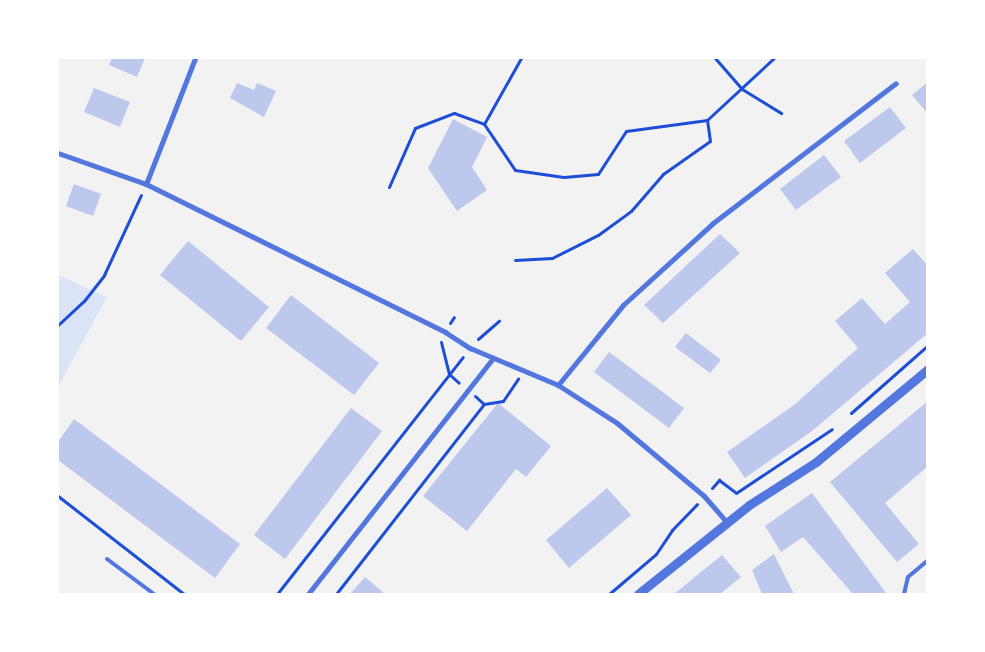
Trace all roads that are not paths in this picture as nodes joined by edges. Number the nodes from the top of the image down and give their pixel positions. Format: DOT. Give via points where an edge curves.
graph roads {
  1 [pos="195,58"];
  2 [pos="896,83"];
  3 [pos="58,153"];
  4 [pos="146,184"];
  5 [pos="493,358"];
  6 [pos="928,368"];
  7 [pos="558,385"];
  8 [pos="727,522"];
  9 [pos="107,559"];
  10 [pos="928,560"];
  11 [pos="154,594"];
  12 [pos="308,594"];
  13 [pos="638,594"];
  14 [pos="904,594"];
  1 -- 4 [label="street"];
  2 -- 7 [label="street" via="713,223 623,305"];
  3 -- 4 [label="street"];
  4 -- 5 [label="street"];
  5 -- 7 [label="street"];
  5 -- 12 [label="street" via="470,392"];
  6 -- 8 [label="street" via="816,462"];
  7 -- 8 [label="street" via="617,423 704,496"];
  8 -- 13 [label="street"];
  9 -- 11 [label="lane"];
  10 -- 14 [label="lane" via="908,576"];
}
